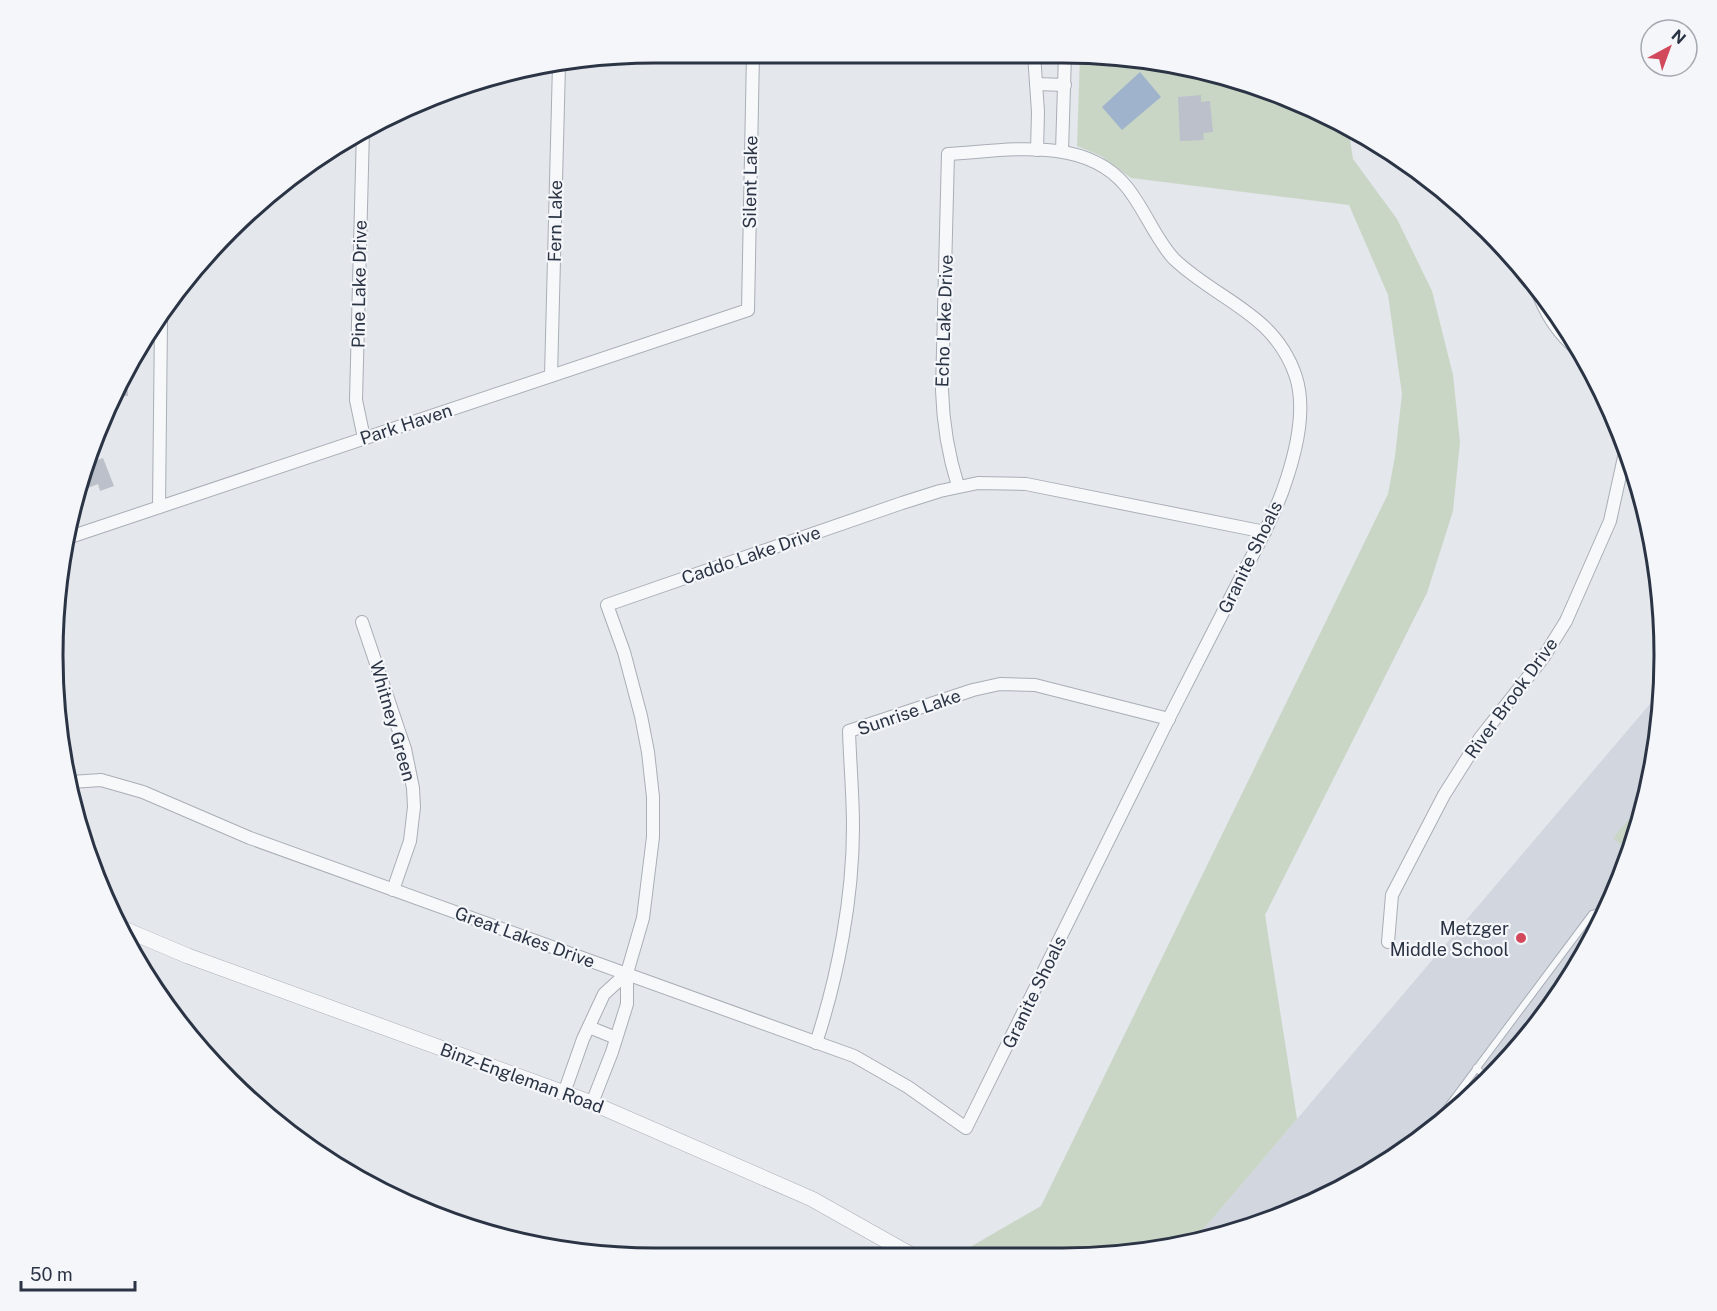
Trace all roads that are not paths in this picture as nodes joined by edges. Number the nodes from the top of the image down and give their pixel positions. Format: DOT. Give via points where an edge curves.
graph roads {
  1 [pos="753,63"];
  2 [pos="1035,63"];
  3 [pos="1065,63"];
  4 [pos="559,71"];
  5 [pos="1036,84"];
  6 [pos="1065,85"];
  7 [pos="363,140"];
  8 [pos="1037,150"];
  9 [pos="1062,151"];
  10 [pos="948,154"];
  11 [pos="747,310"];
  12 [pos="161,329"];
  13 [pos="551,376"];
  14 [pos="364,438"];
  15 [pos="1623,464"];
  16 [pos="958,486"];
  17 [pos="159,507"];
  18 [pos="1264,532"];
  19 [pos="75,535"];
  20 [pos="362,622"];
  21 [pos="1169,719"];
  22 [pos="77,782"];
  23 [pos="393,890"];
  24 [pos="1595,913"];
  25 [pos="131,932"];
  26 [pos="1388,942"];
  27 [pos="627,973"];
  28 [pos="589,1027"];
  29 [pos="616,1038"];
  30 [pos="816,1043"];
  31 [pos="1476,1068"];
  32 [pos="1481,1073"];
  33 [pos="564,1093"];
  34 [pos="1451,1101"];
  35 [pos="592,1103"];
  36 [pos="966,1128"];
  37 [pos="899,1248"];
  1 -- 11 [label="street, Silent Lake"];
  2 -- 5 [label="street"];
  3 -- 6 [label="street"];
  4 -- 13 [label="street, Fern Lake"];
  5 -- 6 [label="street"];
  5 -- 8 [label="street"];
  6 -- 9 [label="street"];
  7 -- 14 [label="street, Pine Lake Drive" via="356,400"];
  8 -- 9 [label="street, Granite Shoals"];
  8 -- 10 [label="street, Granite Shoals"];
  9 -- 18 [label="street, Granite Shoals" via="1091,159 1123,183 1171,255 1262,324 1286,355 1297,380 1300,418 1286,481"];
  10 -- 16 [label="street, Echo Lake Drive" via="943,427"];
  11 -- 13 [label="street, Park Haven"];
  12 -- 17 [label="street"];
  13 -- 14 [label="street, Park Haven"];
  14 -- 17 [label="street, Park Haven"];
  15 -- 26 [label="street, River Brook Drive" via="1610,521 1566,621 1543,658 1480,738 1444,795 1392,895"];
  16 -- 18 [label="street, Caddo Lake Drive" via="1026,484"];
  16 -- 27 [label="street, Caddo Lake Drive" via="607,605 636,695 648,752 652,797 653,837 643,918"];
  17 -- 19 [label="street, Park Haven"];
  18 -- 21 [label="street, Granite Shoals"];
  20 -- 23 [label="street, Whitney Green" via="405,749 413,788 410,841"];
  21 -- 30 [label="street, Sunrise Lake" via="1035,685 1000,684 849,731 853,827 848,897 827,1009"];
  21 -- 36 [label="street, Granite Shoals"];
  22 -- 23 [label="street, Great Lakes Drive" via="102,780 124,785 250,838"];
  23 -- 27 [label="street, Great Lakes Drive"];
  24 -- 31 [label="lane"];
  25 -- 33 [label="street, Binz-Engleman Road"];
  27 -- 28 [label="street" via="604,994"];
  27 -- 29 [label="street, Caddo Lake Drive" via="627,1004"];
  27 -- 30 [label="street, Great Lakes Drive"];
  28 -- 29 [label="street"];
  28 -- 33 [label="street"];
  29 -- 35 [label="street, Caddo Lake Drive"];
  30 -- 36 [label="street, Great Lakes Drive" via="876,1067"];
  31 -- 32 [label="lane"];
  31 -- 34 [label="lane"];
  33 -- 35 [label="street, Binz-Engleman Road"];
  35 -- 37 [label="street, Binz-Engleman Road" via="812,1199"];
}
